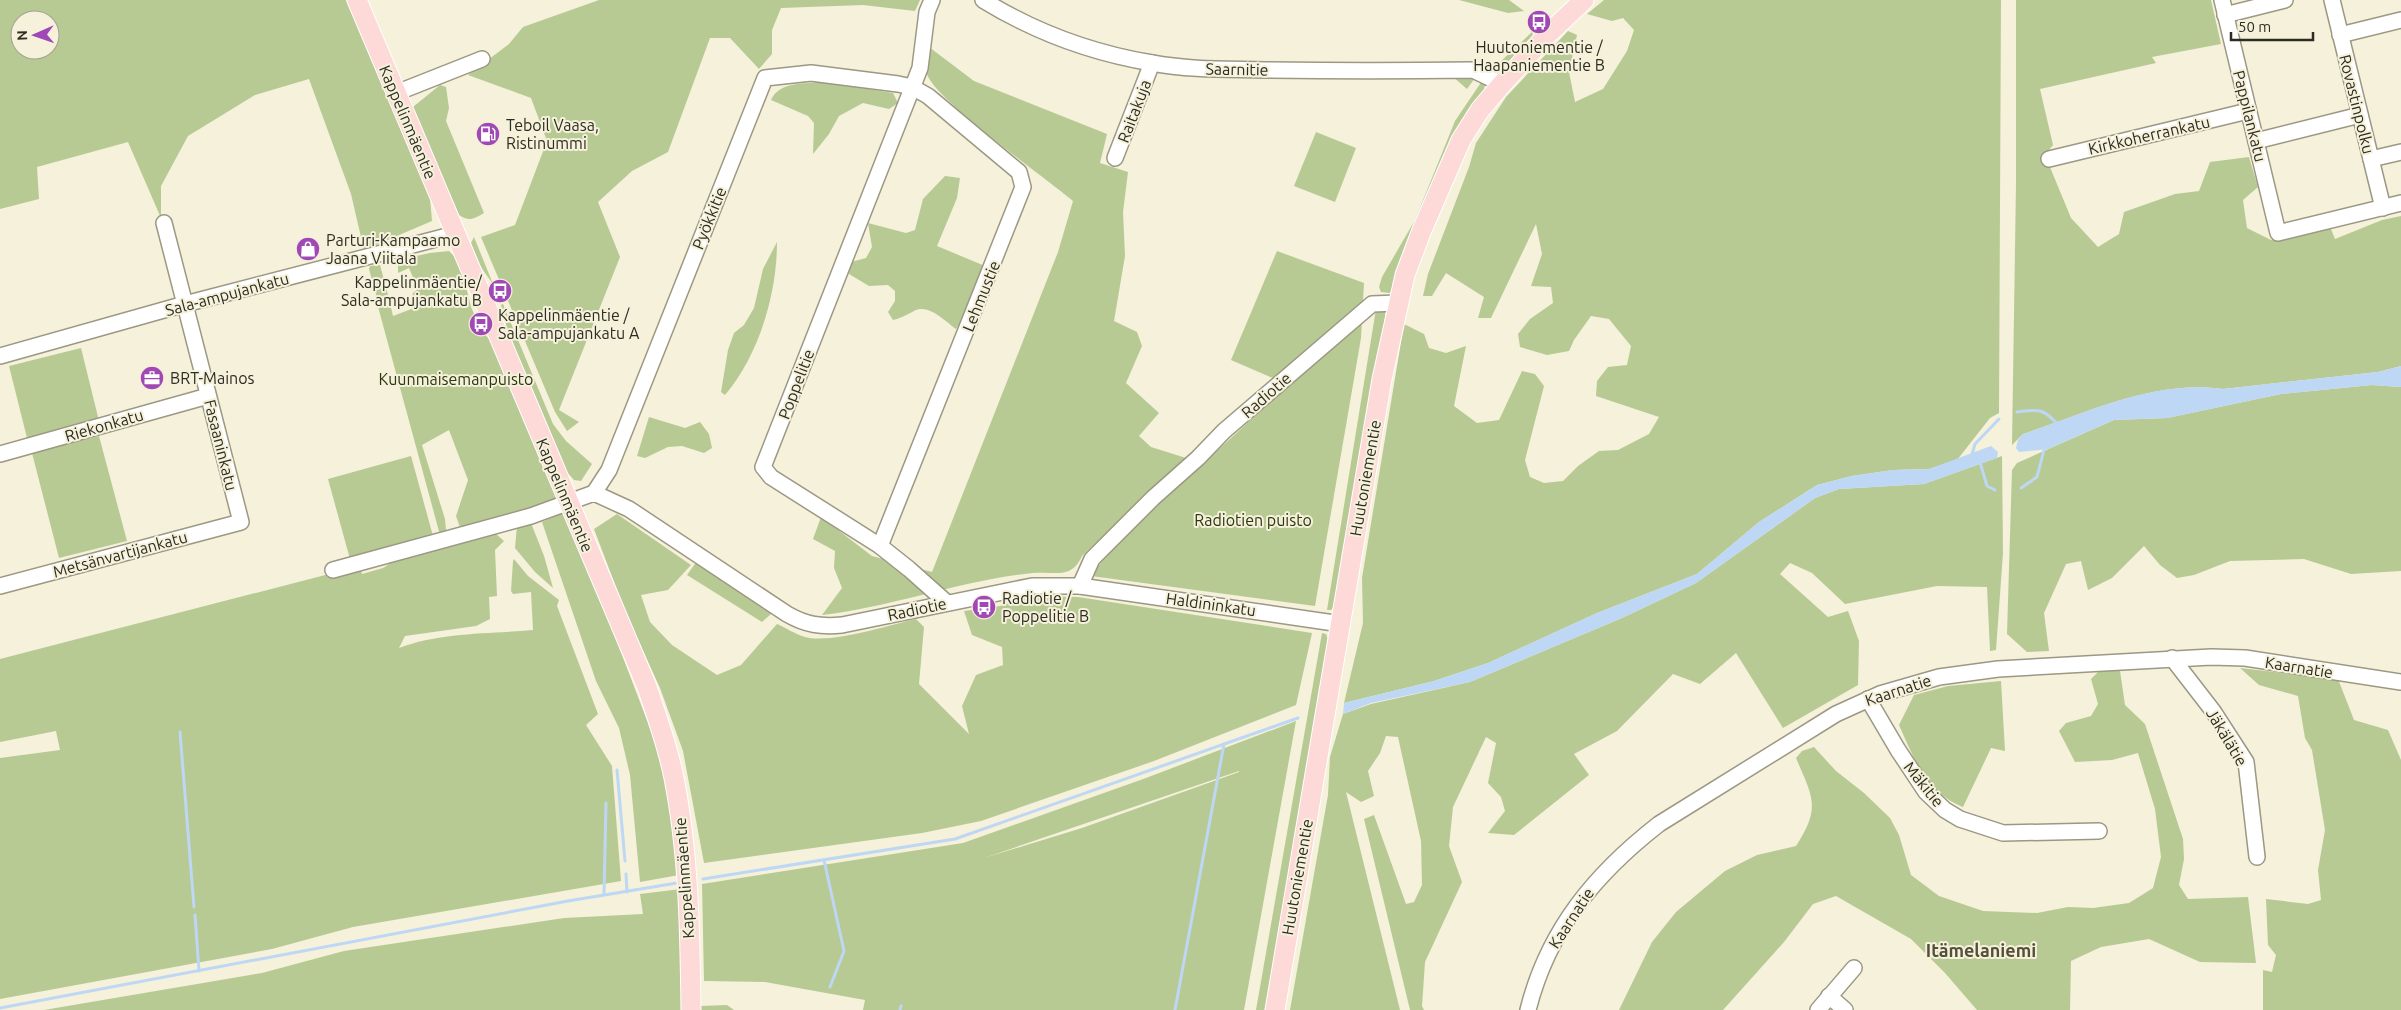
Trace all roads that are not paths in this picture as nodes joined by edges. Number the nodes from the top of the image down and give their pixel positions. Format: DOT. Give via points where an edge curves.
graph roads {
  1 [pos="357,0"];
  2 [pos="932,0"];
  3 [pos="983,0"];
  4 [pos="1584,0"];
  5 [pos="2285,0"];
  6 [pos="2332,0"];
  7 [pos="2223,7"];
  8 [pos="2401,20"];
  9 [pos="2340,34"];
  10 [pos="482,59"];
  11 [pos="1152,63"];
  12 [pos="1502,84"];
  13 [pos="912,87"];
  14 [pos="396,93"];
  15 [pos="2248,111"];
  16 [pos="2360,115"];
  17 [pos="2256,141"];
  18 [pos="2401,152"];
  19 [pos="1116,158"];
  20 [pos="2049,159"];
  21 [pos="2371,159"];
  22 [pos="2401,204"];
  23 [pos="2383,208"];
  24 [pos="164,224"];
  25 [pos="455,234"];
  26 [pos="1398,303"];
  27 [pos="185,304"];
  28 [pos="0,356"];
  29 [pos="208,396"];
  30 [pos="0,454"];
  31 [pos="594,493"];
  32 [pos="568,502"];
  33 [pos="241,522"];
  34 [pos="880,546"];
  35 [pos="333,570"];
  36 [pos="0,586"];
  37 [pos="1080,586"];
  38 [pos="946,602"];
  39 [pos="1341,624"];
  40 [pos="2172,658"];
  41 [pos="2401,682"];
  42 [pos="1868,699"];
  43 [pos="2099,831"];
  44 [pos="2257,857"];
  45 [pos="1854,968"];
  46 [pos="1830,996"];
  47 [pos="691,1010"];
  48 [pos="1275,1010"];
  49 [pos="1528,1010"];
  50 [pos="1818,1010"];
  51 [pos="1845,1010"];
  1 -- 14 [label="main road, Kappelinmäentie"];
  2 -- 13 [label="street" via="927,12 920,68"];
  3 -- 11 [label="street, Saarnitie" via="1062,40"];
  4 -- 12 [label="main road, Huutoniementie"];
  5 -- 7 [label="street"];
  6 -- 9 [label="street, Rovastinpolku"];
  7 -- 15 [label="street, Pappilankatu"];
  8 -- 9 [label="street"];
  9 -- 16 [label="street, Rovastinpolku"];
  10 -- 14 [label="street"];
  11 -- 12 [label="street, Saarnitie" via="1182,68 1473,70"];
  11 -- 19 [label="street, Raitakuja"];
  12 -- 26 [label="main road, Huutoniementie" via="1461,140 1422,230"];
  13 -- 31 [label="street, Pyökkitie" via="811,73 765,78 609,470"];
  13 -- 34 [label="street, Lehmustie" via="928,96 1019,172 1023,188"];
  13 -- 34 [label="street, Poppelitie" via="763,467 771,477"];
  14 -- 25 [label="main road, Kappelinmäentie"];
  15 -- 17 [label="street, Pappilankatu"];
  15 -- 20 [label="street, Kirkkoherrankatu"];
  16 -- 17 [label="street"];
  16 -- 21 [label="street, Rovastinpolku"];
  17 -- 23 [label="street, Pappilankatu" via="2278,233"];
  18 -- 21 [label="street"];
  21 -- 23 [label="street, Rovastinpolku"];
  22 -- 23 [label="street"];
  24 -- 27 [label="street, Fasaaninkatu"];
  25 -- 27 [label="street, Sala-ampujankatu"];
  25 -- 32 [label="main road, Kappelinmäentie"];
  26 -- 37 [label="street, Radiotie" via="1372,304 1224,431 1092,559"];
  26 -- 39 [label="main road, Huutoniementie"];
  27 -- 28 [label="street, Sala-ampujankatu"];
  27 -- 29 [label="street, Fasaaninkatu"];
  29 -- 30 [label="street, Riekonkatu"];
  29 -- 33 [label="street, Fasaaninkatu"];
  31 -- 32 [label="street"];
  31 -- 38 [label="street, Radiotie" via="629,509 787,614 810,625 842,625"];
  32 -- 35 [label="street" via="531,516"];
  32 -- 47 [label="main road, Kappelinmäentie" via="647,686 672,768 687,885"];
  33 -- 36 [label="street, Metsänvartijankatu"];
  34 -- 38 [label="street, Poppelitie"];
  37 -- 38 [label="street, Radiotie" via="1032,586"];
  37 -- 39 [label="street, Haldininkatu"];
  39 -- 48 [label="main road, Huutoniementie"];
  40 -- 41 [label="street, Kaarnatie" via="2245,658"];
  40 -- 42 [label="street, Kaarnatie" via="1959,674 1897,688"];
  40 -- 44 [label="street, Jäkälätie" via="2213,711 2246,762"];
  42 -- 43 [label="street, Mäkitie" via="1926,792 1960,819 2004,833"];
  42 -- 49 [label="street, Kaarnatie" via="1836,714 1641,838 1596,880 1571,911 1545,959"];
  45 -- 46 [label="street"];
  46 -- 50 [label="street"];
  46 -- 51 [label="street"];
}
